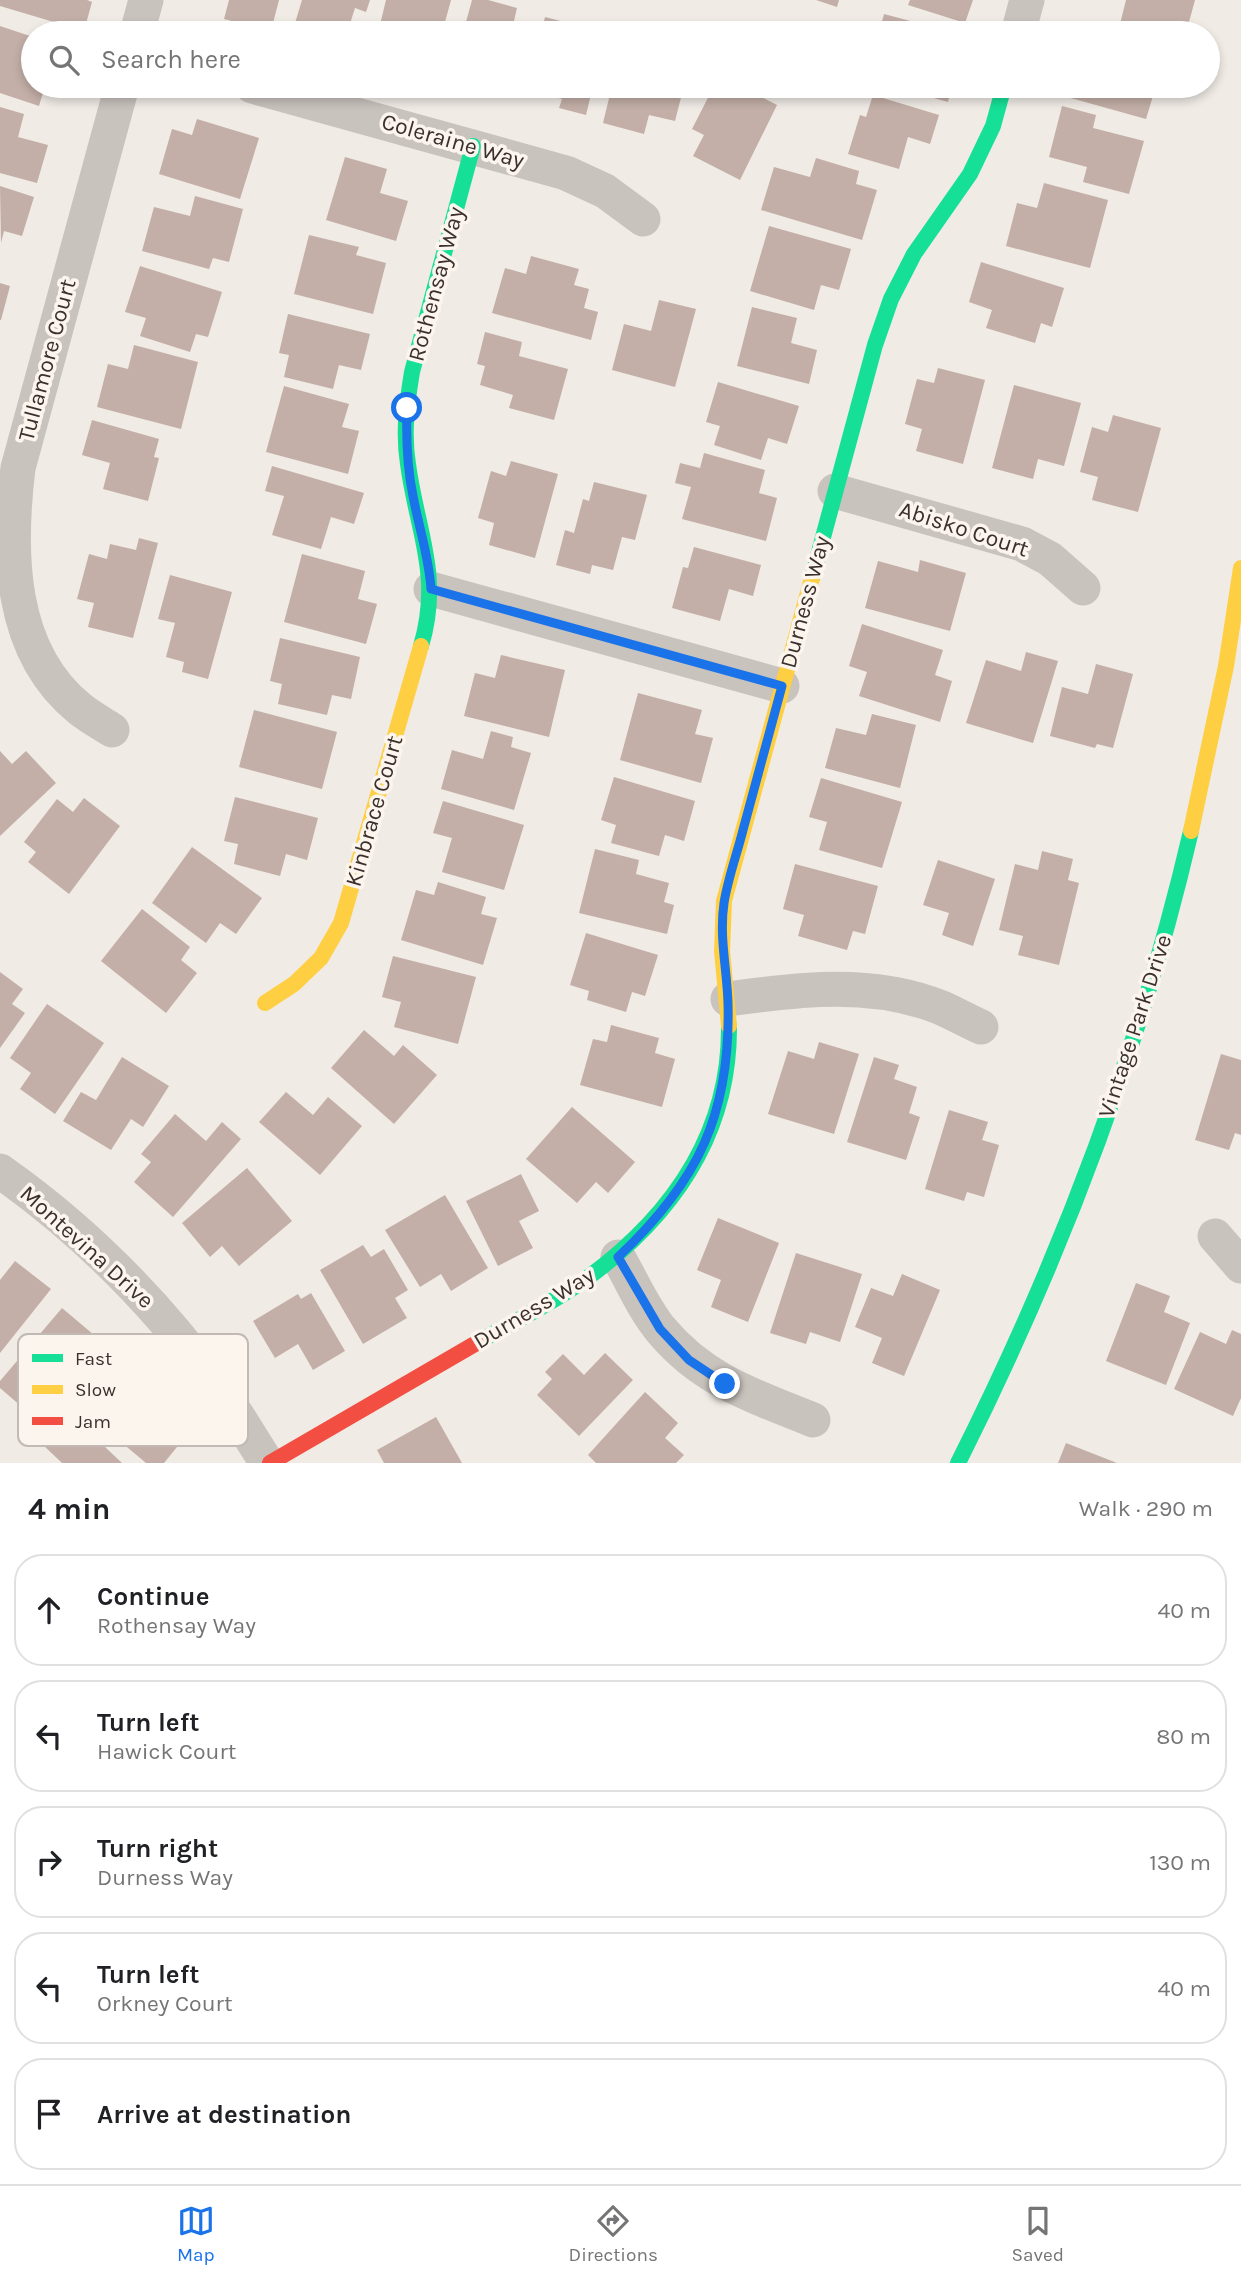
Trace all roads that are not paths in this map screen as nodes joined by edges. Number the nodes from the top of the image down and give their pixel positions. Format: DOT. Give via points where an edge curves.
graph roads {
  1 [pos="146,0"];
  2 [pos="1027,0"];
  3 [pos="140,21"];
  4 [pos="1021,21"];
  5 [pos="119,98"];
  6 [pos="296,98"];
  7 [pos="1001,98"];
  8 [pos="474,146"];
  9 [pos="643,219"];
  10 [pos="835,491"];
  11 [pos="1241,568"];
  12 [pos="1083,587"];
  13 [pos="431,589"];
  14 [pos="782,686"];
  15 [pos="112,730"];
  16 [pos="728,999"];
  17 [pos="265,1003"];
  18 [pos="981,1027"];
  19 [pos="0,1171"];
  20 [pos="1215,1236"];
  21 [pos="618,1257"];
  22 [pos="1241,1266"];
  23 [pos="177,1334"];
  24 [pos="813,1420"];
  25 [pos="248,1432"];
  26 [pos="268,1463"];
  27 [pos="958,1463"];
  1 -- 3 [label="street"];
  2 -- 4 [label="street"];
  5 -- 15 [label="street, Tullamore Court" via="18,468 12,520 13,566 22,618 34,652 55,684 80,709"];
  6 -- 8 [label="street, Coleraine Way"];
  7 -- 10 [label="street, Durness Way" via="970,174 914,254 891,299"];
  8 -- 9 [label="street, Coleraine Way" via="566,173 606,191"];
  8 -- 13 [label="street, Rothensay Way" via="412,372 407,408 406,449"];
  10 -- 12 [label="street, Abisko Court" via="1023,544 1050,559"];
  10 -- 14 [label="street, Durness Way"];
  11 -- 27 [label="street, Vintage Park Drive" via="1206,769 1171,913 1129,1055 1079,1194 1022,1331"];
  13 -- 14 [label="street"];
  13 -- 17 [label="street, Kinbrace Court" via="428,623 341,923 321,958"];
  14 -- 16 [label="street, Durness Way" via="724,901 722,939"];
  16 -- 18 [label="street" via="793,990 850,989 941,1007"];
  16 -- 21 [label="street, Durness Way" via="729,1041 722,1092 703,1149 677,1194"];
  19 -- 23 [label="street, Montevina Drive" via="116,1267"];
  20 -- 22 [label="street"];
  21 -- 24 [label="street" via="660,1329 689,1360 725,1384"];
  21 -- 26 [label="street, Durness Way"];
  25 -- 26 [label="street, Montevina Drive"];
}
